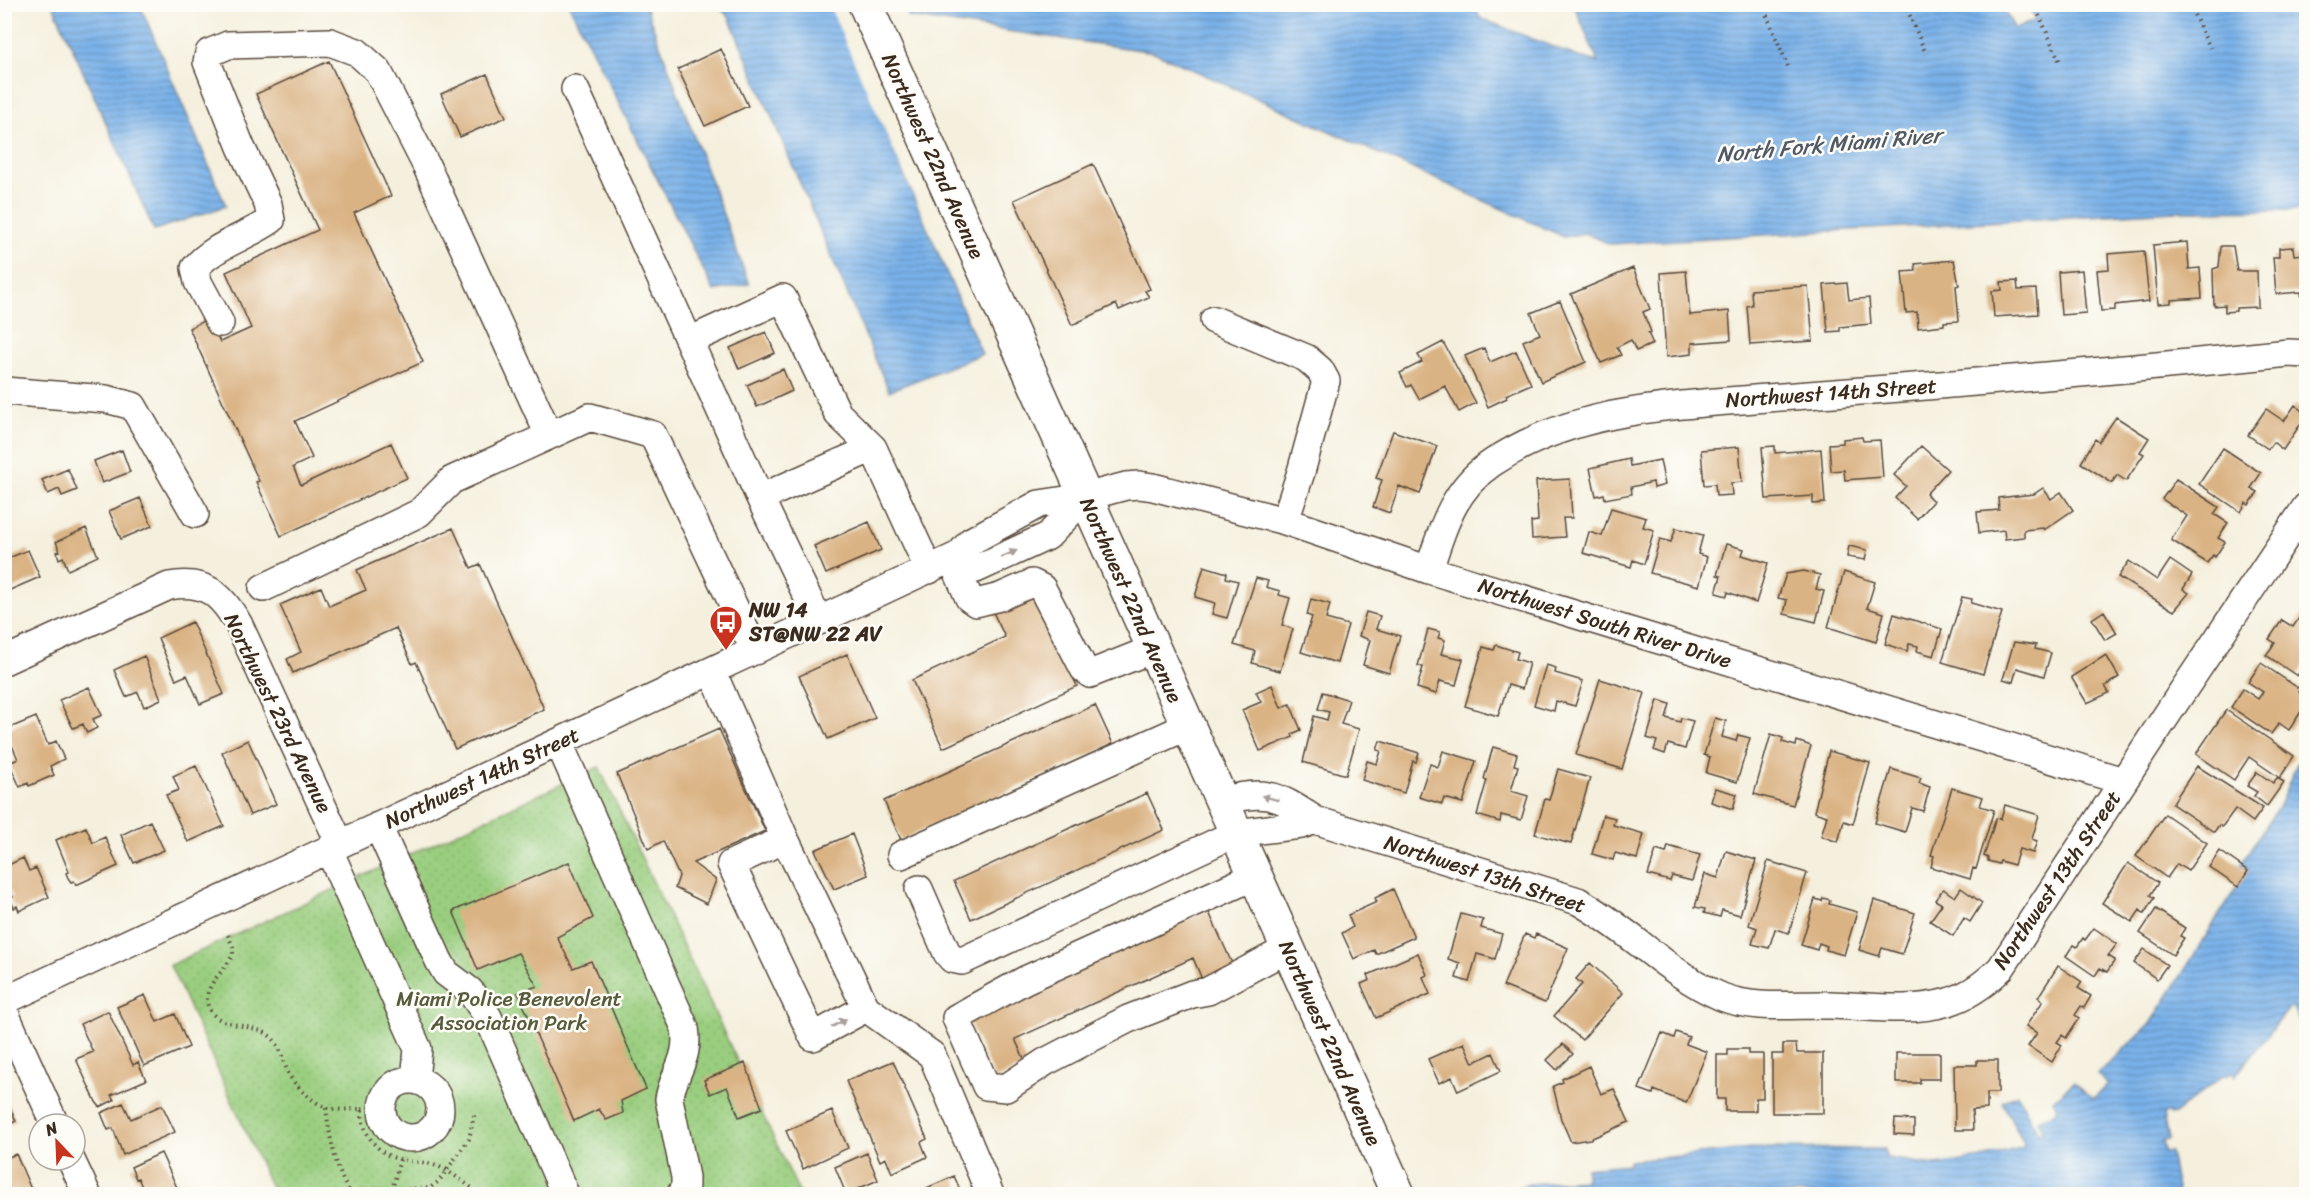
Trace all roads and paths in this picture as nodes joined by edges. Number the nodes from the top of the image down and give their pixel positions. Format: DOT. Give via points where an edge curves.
graph roads {
  1 [pos="865,4"];
  2 [pos="1762,4"];
  3 [pos="1905,4"];
  4 [pos="2034,4"];
  5 [pos="2189,4"];
  6 [pos="2210,48"];
  7 [pos="1926,54"];
  8 [pos="2060,62"];
  9 [pos="1790,69"];
  10 [pos="575,89"];
  11 [pos="1214,320"];
  12 [pos="220,323"];
  13 [pos="689,341"];
  14 [pos="2307,354"];
  15 [pos="4,391"];
  16 [pos="549,435"];
  17 [pos="873,448"];
  18 [pos="1085,497"];
  19 [pos="760,498"];
  20 [pos="2307,507"];
  21 [pos="195,514"];
  22 [pos="1285,521"];
  23 [pos="946,562"];
  24 [pos="1429,570"];
  25 [pos="262,588"];
  26 [pos="819,621"];
  27 [pos="1153,649"];
  28 [pos="755,651"];
  29 [pos="4,661"];
  30 [pos="712,670"];
  31 [pos="1188,726"];
  32 [pos="559,742"];
  33 [pos="2123,781"];
  34 [pos="1221,800"];
  35 [pos="1315,820"];
  36 [pos="378,826"];
  37 [pos="1236,833"];
  38 [pos="785,838"];
  39 [pos="335,847"];
  40 [pos="901,855"];
  41 [pos="1255,876"];
  42 [pos="919,889"];
  43 [pos="228,935"];
  44 [pos="1287,949"];
  45 [pos="4,1001"];
  46 [pos="866,1008"];
  47 [pos="4,1011"];
  48 [pos="415,1080"];
  49 [pos="326,1108"];
  50 [pos="372,1108"];
  51 [pos="475,1111"];
  52 [pos="50,1112"];
  53 [pos="400,1159"];
  54 [pos="77,1172"];
  55 [pos="446,1172"];
  56 [pos="392,1190"];
  57 [pos="87,1194"];
  58 [pos="352,1194"];
  59 [pos="385,1194"];
  60 [pos="480,1194"];
  61 [pos="565,1194"];
  62 [pos="681,1194"];
  63 [pos="990,1194"];
  64 [pos="1398,1194"];
  1 -- 18 [label="main road, Northwest 22nd Avenue"];
  2 -- 9 [label="path"];
  3 -- 7 [label="path"];
  4 -- 8 [label="path"];
  5 -- 6 [label="path"];
  10 -- 13 [label="street"];
  11 -- 22 [label="street" via="1306,358 1326,381"];
  12 -- 16 [label="street" via="198,282 195,268 205,256 271,220 268,204 207,62 209,54 228,45 330,42 357,52 378,70 426,165"];
  13 -- 17 [label="street" via="783,298 838,414"];
  13 -- 19 [label="street"];
  14 -- 24 [label="street, Northwest 14th Street" via="1627,411 1545,435 1478,474 1454,501"];
  15 -- 21 [label="street" via="106,399 133,405"];
  16 -- 25 [label="street" via="452,480 419,513"];
  16 -- 28 [label="street" via="590,417 652,435"];
  17 -- 19 [label="street"];
  17 -- 23 [label="street"];
  18 -- 22 [label="street, Northwest South River Drive" via="1139,485"];
  18 -- 23 [label="street" via="1048,536 976,569"];
  18 -- 27 [label="main road, Northwest 22nd Avenue"];
  19 -- 26 [label="street"];
  20 -- 33 [label="street, Northwest 13th Street"];
  22 -- 24 [label="street, Northwest South River Drive"];
  23 -- 26 [label="street, Northwest 14th Street"];
  23 -- 27 [label="street" via="975,603 1032,583 1042,588 1090,674"];
  24 -- 33 [label="street, Northwest South River Drive"];
  26 -- 28 [label="street, Northwest 14th Street"];
  27 -- 31 [label="main road, Northwest 22nd Avenue"];
  28 -- 30 [label="street, Northwest 14th Street"];
  29 -- 39 [label="street, Northwest 23rd Avenue" via="162,589 182,584 208,588 239,625"];
  30 -- 32 [label="street, Northwest 14th Street"];
  30 -- 38 [label="street"];
  31 -- 34 [label="main road, Northwest 22nd Avenue"];
  31 -- 40 [label="street"];
  32 -- 36 [label="street, Northwest 14th Street"];
  32 -- 62 [label="street" via="686,1028 687,1047 669,1099 685,1177"];
  33 -- 35 [label="street, Northwest 13th Street" via="2001,968 1965,996 1904,1008 1747,1004 1724,998 1694,983 1578,901"];
  35 -- 34 [label="street, Northwest 13th Street, one-way" via="1269,796"];
  34 -- 37 [label="main road, Northwest 22nd Avenue"];
  35 -- 37 [label="street"];
  36 -- 39 [label="street, Northwest 14th Street"];
  36 -- 61 [label="street" via="442,967 470,991 488,1017"];
  37 -- 41 [label="main road, Northwest 22nd Avenue"];
  37 -- 42 [label="street" via="962,961 952,959 948,953"];
  38 -- 46 [label="street"];
  38 -- 46 [label="street, one-way" via="731,864 813,1038"];
  39 -- 45 [label="street, Northwest 14th Street"];
  39 -- 48 [label="street, Northwest 23rd Avenue" via="418,1049"];
  41 -- 44 [label="main road, Northwest 22nd Avenue"];
  41 -- 44 [label="street" via="1024,980 956,1018 986,1086 1006,1088 1045,1062 1128,1019 1208,991"];
  43 -- 49 [label="path" via="233,954 209,989 209,1009 222,1021 267,1034 280,1050 291,1080"];
  44 -- 64 [label="main road, Northwest 22nd Avenue"];
  46 -- 63 [label="street" via="932,1055"];
  47 -- 52 [label="street"];
  48 -- 50 [label="street" via="406,1080 389,1090"];
  48 -- 50 [label="street" via="437,1096 440,1114 431,1130 413,1138 403,1137 394,1133"];
  49 -- 50 [label="path"];
  49 -- 58 [label="path" via="344,1182"];
  50 -- 53 [label="path" via="364,1128 370,1139 383,1152"];
  51 -- 55 [label="path" via="469,1139"];
  53 -- 55 [label="path" via="424,1162"];
  53 -- 56 [label="path"];
  54 -- 57 [label="street"];
  55 -- 56 [label="path" via="430,1188"];
  55 -- 60 [label="path"];
  56 -- 59 [label="path"];
}
